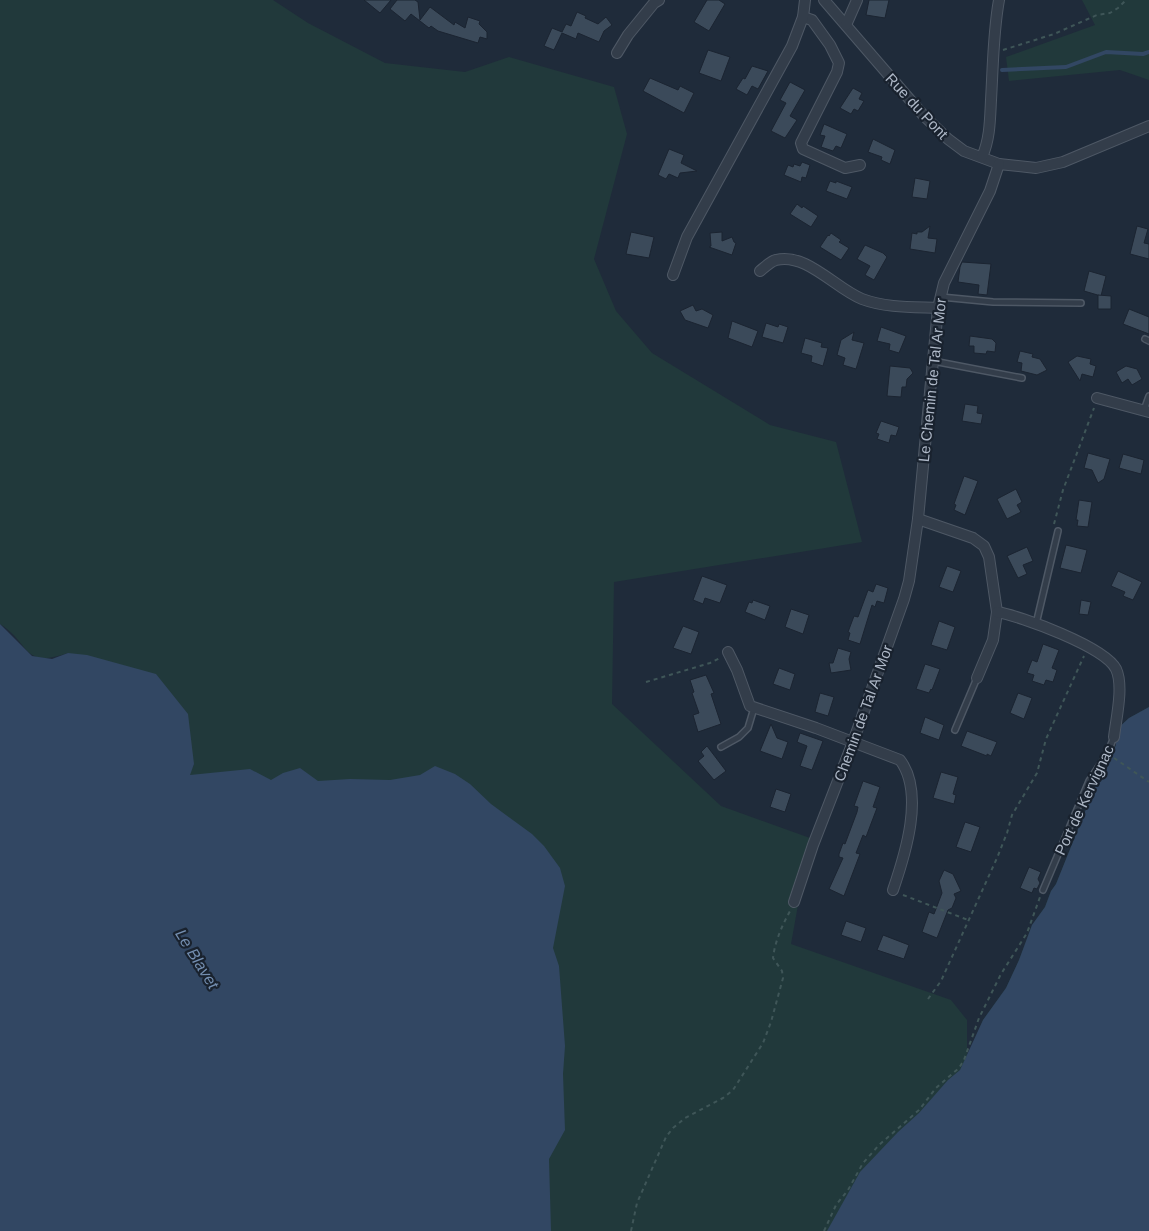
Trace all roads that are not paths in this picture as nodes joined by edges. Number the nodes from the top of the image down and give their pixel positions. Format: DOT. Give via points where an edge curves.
graph roads {
  1 [pos="659,0"];
  2 [pos="805,0"];
  3 [pos="824,0"];
  4 [pos="857,0"];
  5 [pos="999,0"];
  6 [pos="803,17"];
  7 [pos="846,25"];
  8 [pos="617,52"];
  9 [pos="1149,126"];
  10 [pos="982,157"];
  11 [pos="860,164"];
  12 [pos="998,164"];
  13 [pos="760,271"];
  14 [pos="673,275"];
  15 [pos="941,297"];
  16 [pos="1081,303"];
  17 [pos="938,308"];
  18 [pos="933,361"];
  19 [pos="1022,378"];
  20 [pos="1149,396"];
  21 [pos="1097,398"];
  22 [pos="1146,411"];
  23 [pos="918,519"];
  24 [pos="1055,530"];
  25 [pos="997,612"];
  26 [pos="1036,624"];
  27 [pos="728,652"];
  28 [pos="977,678"];
  29 [pos="754,708"];
  30 [pos="955,730"];
  31 [pos="1114,737"];
  32 [pos="853,742"];
  33 [pos="722,747"];
  34 [pos="893,890"];
  35 [pos="1043,890"];
  36 [pos="794,902"];
  1 -- 8 [label="street"];
  2 -- 6 [label="street"];
  3 -- 7 [label="street, Rue du Pont"];
  4 -- 7 [label="street"];
  5 -- 10 [label="street" via="988,141"];
  6 -- 11 [label="street" via="812,20 839,63 801,143 803,150 845,168"];
  6 -- 14 [label="street" via="792,46 688,237"];
  7 -- 10 [label="street, Rue du Pont" via="924,116 964,151"];
  9 -- 12 [label="street, Rue du Pont" via="1063,162 1036,168"];
  10 -- 12 [label="street, Rue du Pont"];
  12 -- 15 [label="street, Le Chemin de Tal Ar Mor" via="990,191 944,283"];
  13 -- 17 [label="street" via="775,260 792,259 811,267 860,298 884,306"];
  15 -- 16 [label="lane" via="993,302"];
  15 -- 17 [label="street, Le Chemin de Tal Ar Mor"];
  17 -- 18 [label="street, Le Chemin de Tal Ar Mor"];
  18 -- 19 [label="lane"];
  18 -- 23 [label="street, Le Chemin de Tal Ar Mor"];
  20 -- 22 [label="lane"];
  21 -- 22 [label="street"];
  23 -- 25 [label="street" via="973,538 984,546 989,557"];
  23 -- 32 [label="street, Chemin de Tal Ar Mor" via="910,581"];
  24 -- 26 [label="lane"];
  25 -- 26 [label="street"];
  25 -- 28 [label="street" via="993,640"];
  26 -- 31 [label="street" via="1063,635 1112,663 1118,676"];
  27 -- 29 [label="street" via="750,706"];
  28 -- 30 [label="lane"];
  29 -- 32 [label="street"];
  29 -- 33 [label="lane" via="748,728"];
  31 -- 35 [label="lane, Port de Kervignac" via="1089,781"];
  32 -- 34 [label="street" via="900,760 908,773 911,820 906,850"];
  32 -- 36 [label="street, Chemin de Tal Ar Mor"];
}
